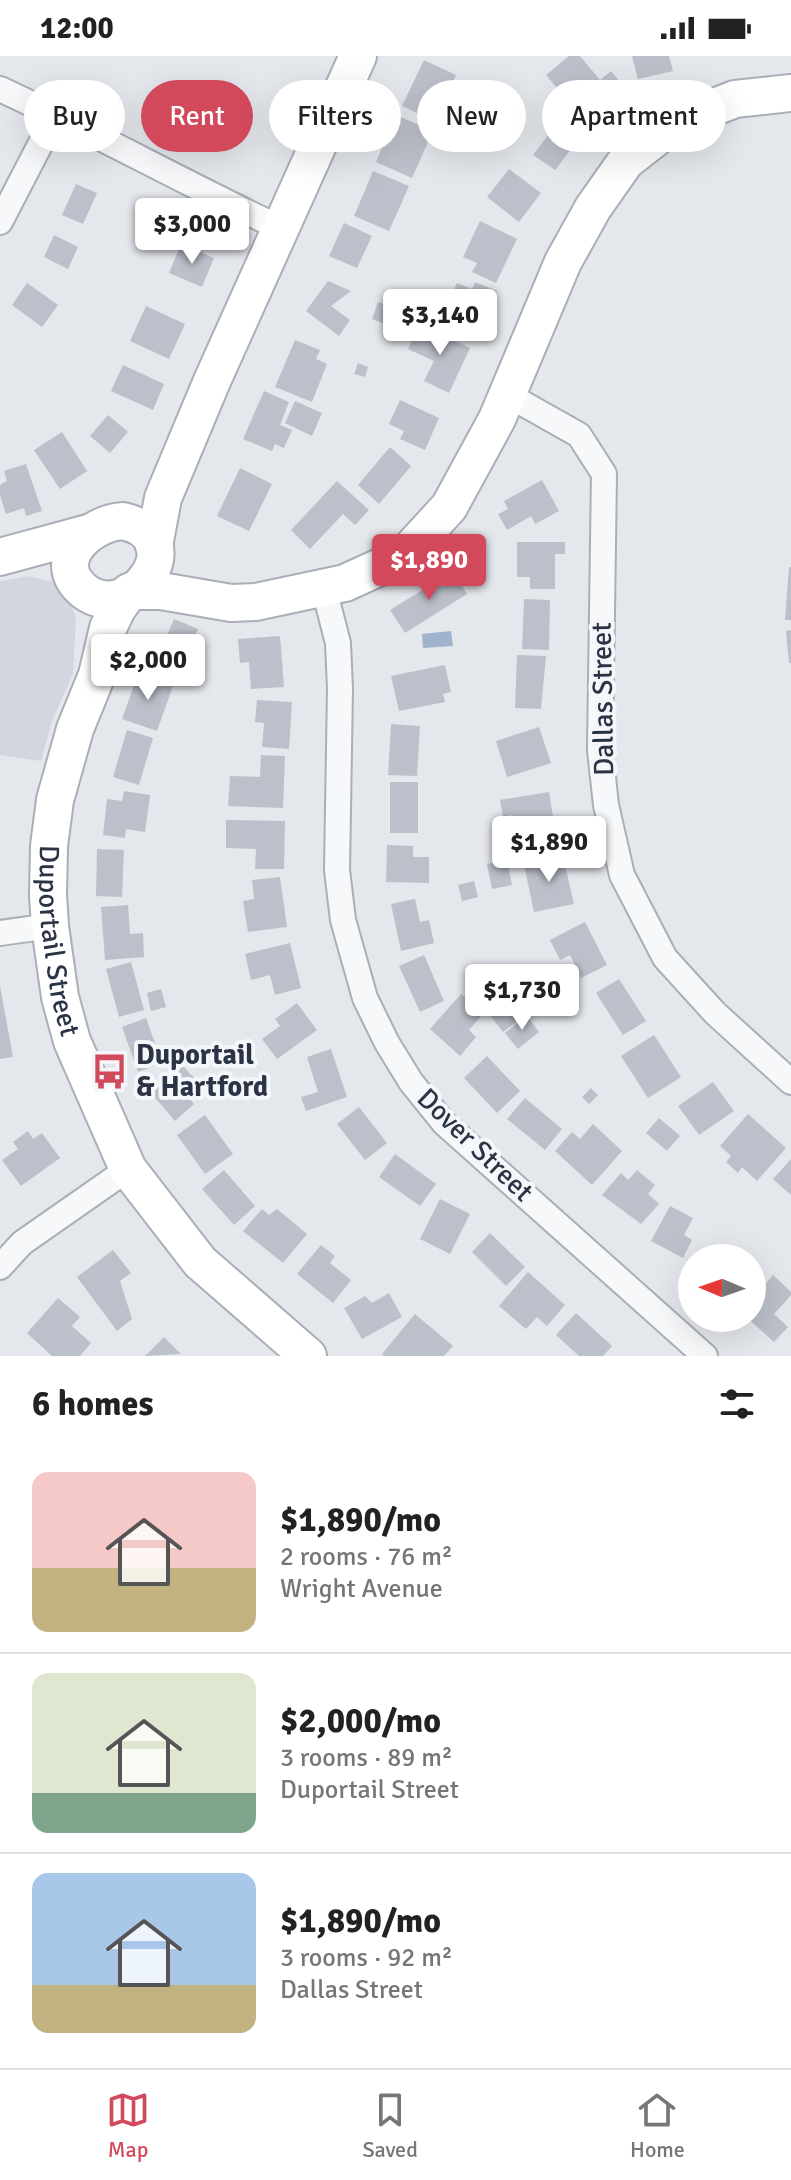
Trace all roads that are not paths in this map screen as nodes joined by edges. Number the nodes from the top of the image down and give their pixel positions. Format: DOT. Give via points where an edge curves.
graph roads {
  1 [pos="358,56"];
  2 [pos="0,89"];
  3 [pos="791,93"];
  4 [pos="24,100"];
  5 [pos="125,151"];
  6 [pos="36,152"];
  7 [pos="0,222"];
  8 [pos="282,229"];
  9 [pos="212,381"];
  10 [pos="508,395"];
  11 [pos="100,527"];
  12 [pos="154,547"];
  13 [pos="0,557"];
  14 [pos="0,571"];
  15 [pos="78,584"];
  16 [pos="324,589"];
  17 [pos="131,592"];
  18 [pos="287,596"];
  19 [pos="75,729"];
  20 [pos="50,926"];
  21 [pos="0,933"];
  22 [pos="791,1082"];
  23 [pos="128,1169"];
  24 [pos="0,1267"];
  25 [pos="308,1356"];
  26 [pos="705,1356"];
  1 -- 8 [label="main road"];
  2 -- 4 [label="street"];
  3 -- 10 [label="main road" via="735,99 676,122 626,161 563,262"];
  5 -- 8 [label="street"];
  6 -- 7 [label="street"];
  8 -- 9 [label="main road"];
  9 -- 11 [label="main road" via="137,498"];
  9 -- 12 [label="main road" via="163,498"];
  10 -- 16 [label="main road" via="449,507 404,556"];
  10 -- 22 [label="street, Dallas Street" via="579,435 604,474 600,750 622,875 665,958 715,1013"];
  11 -- 12 [label="main road" via="133,523"];
  11 -- 13 [label="main road"];
  11 -- 15 [label="main road" via="79,540 71,561"];
  12 -- 17 [label="main road" via="154,568"];
  12 -- 18 [label="main road" via="195,575 241,591"];
  14 -- 15 [label="main road" via="47,571"];
  15 -- 17 [label="main road" via="107,599"];
  15 -- 19 [label="main road, Duportail Street" via="84,631"];
  16 -- 18 [label="main road"];
  16 -- 26 [label="street, Dover Street" via="338,643 337,870 343,920 365,998 387,1043 444,1123"];
  17 -- 18 [label="main road" via="161,591 231,603"];
  17 -- 19 [label="main road, Duportail Street" via="108,628 97,675"];
  19 -- 20 [label="main road, Duportail Street" via="52,822"];
  20 -- 21 [label="street"];
  20 -- 23 [label="main road, Duportail Street" via="72,1041"];
  23 -- 24 [label="street" via="22,1243"];
  23 -- 25 [label="main road, Duportail Street" via="200,1262"];
}
